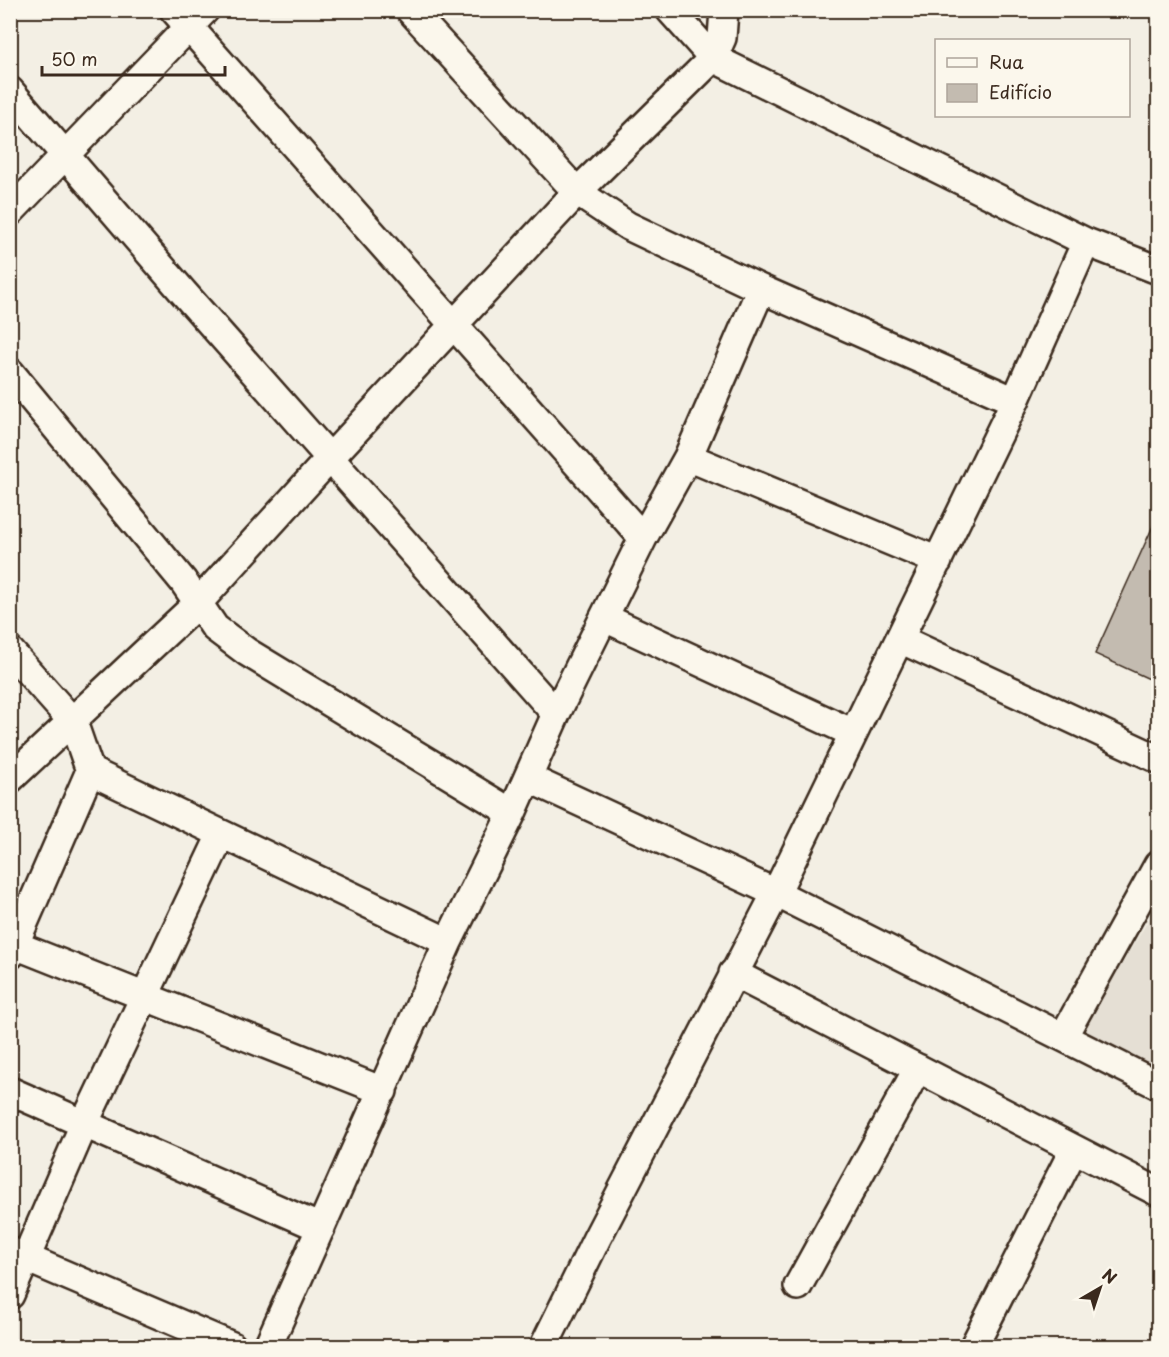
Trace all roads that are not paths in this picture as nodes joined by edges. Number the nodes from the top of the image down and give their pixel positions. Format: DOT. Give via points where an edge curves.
graph roads {
  1 [pos="410,10"];
  2 [pos="670,10"];
  3 [pos="724,10"];
  4 [pos="189,17"];
  5 [pos="713,58"];
  6 [pos="10,91"];
  7 [pos="66,154"];
  8 [pos="578,192"];
  9 [pos="10,212"];
  10 [pos="1086,242"];
  11 [pos="1158,270"];
  12 [pos="761,289"];
  13 [pos="454,325"];
  14 [pos="10,372"];
  15 [pos="1015,401"];
  16 [pos="688,457"];
  17 [pos="330,458"];
  18 [pos="643,538"];
  19 [pos="938,561"];
  20 [pos="198,603"];
  21 [pos="605,618"];
  22 [pos="900,639"];
  23 [pos="10,651"];
  24 [pos="556,714"];
  25 [pos="73,722"];
  26 [pos="852,733"];
  27 [pos="1158,759"];
  28 [pos="90,771"];
  29 [pos="528,778"];
  30 [pos="10,779"];
  31 [pos="512,813"];
  32 [pos="221,835"];
  33 [pos="1158,865"];
  34 [pos="776,893"];
  35 [pos="448,942"];
  36 [pos="13,950"];
  37 [pos="734,973"];
  38 [pos="144,996"];
  39 [pos="1063,1037"];
  40 [pos="918,1068"];
  41 [pos="1158,1083"];
  42 [pos="10,1091"];
  43 [pos="383,1091"];
  44 [pos="85,1122"];
  45 [pos="1074,1149"];
  46 [pos="1158,1192"];
  47 [pos="321,1228"];
  48 [pos="19,1255"];
  49 [pos="798,1286"];
  50 [pos="10,1295"];
  51 [pos="232,1347"];
  52 [pos="268,1347"];
  53 [pos="544,1347"];
  54 [pos="974,1347"];
  1 -- 8 [label="street"];
  2 -- 5 [label="street"];
  3 -- 5 [label="street" via="722,38"];
  4 -- 7 [label="street"];
  4 -- 13 [label="street"];
  5 -- 8 [label="street"];
  5 -- 10 [label="street"];
  6 -- 7 [label="street"];
  7 -- 9 [label="street"];
  7 -- 17 [label="street"];
  8 -- 12 [label="street" via="628,225"];
  8 -- 13 [label="street"];
  10 -- 11 [label="street"];
  10 -- 15 [label="street"];
  12 -- 15 [label="street"];
  12 -- 16 [label="street"];
  13 -- 17 [label="street"];
  13 -- 18 [label="street"];
  14 -- 20 [label="street"];
  15 -- 19 [label="street"];
  16 -- 18 [label="street"];
  16 -- 19 [label="street"];
  17 -- 20 [label="street"];
  17 -- 24 [label="street"];
  18 -- 21 [label="street"];
  19 -- 22 [label="street"];
  20 -- 25 [label="street"];
  20 -- 31 [label="street" via="215,628 247,652"];
  21 -- 24 [label="street"];
  21 -- 26 [label="street"];
  22 -- 26 [label="street"];
  22 -- 27 [label="street"];
  23 -- 25 [label="street"];
  24 -- 29 [label="street"];
  25 -- 28 [label="street"];
  25 -- 30 [label="street"];
  26 -- 34 [label="street"];
  28 -- 32 [label="street"];
  28 -- 36 [label="street"];
  29 -- 31 [label="street"];
  29 -- 34 [label="street"];
  31 -- 35 [label="street"];
  32 -- 35 [label="street"];
  32 -- 38 [label="street"];
  33 -- 39 [label="street"];
  34 -- 37 [label="street"];
  34 -- 39 [label="street"];
  35 -- 43 [label="street"];
  36 -- 38 [label="street"];
  37 -- 40 [label="street"];
  37 -- 53 [label="street"];
  38 -- 43 [label="street"];
  38 -- 44 [label="street"];
  39 -- 41 [label="street"];
  40 -- 45 [label="street"];
  40 -- 49 [label="street"];
  42 -- 44 [label="street"];
  43 -- 47 [label="street"];
  44 -- 47 [label="street"];
  44 -- 48 [label="street"];
  45 -- 46 [label="street"];
  45 -- 54 [label="street"];
  47 -- 52 [label="street"];
  48 -- 50 [label="street"];
  48 -- 51 [label="street"];
}
